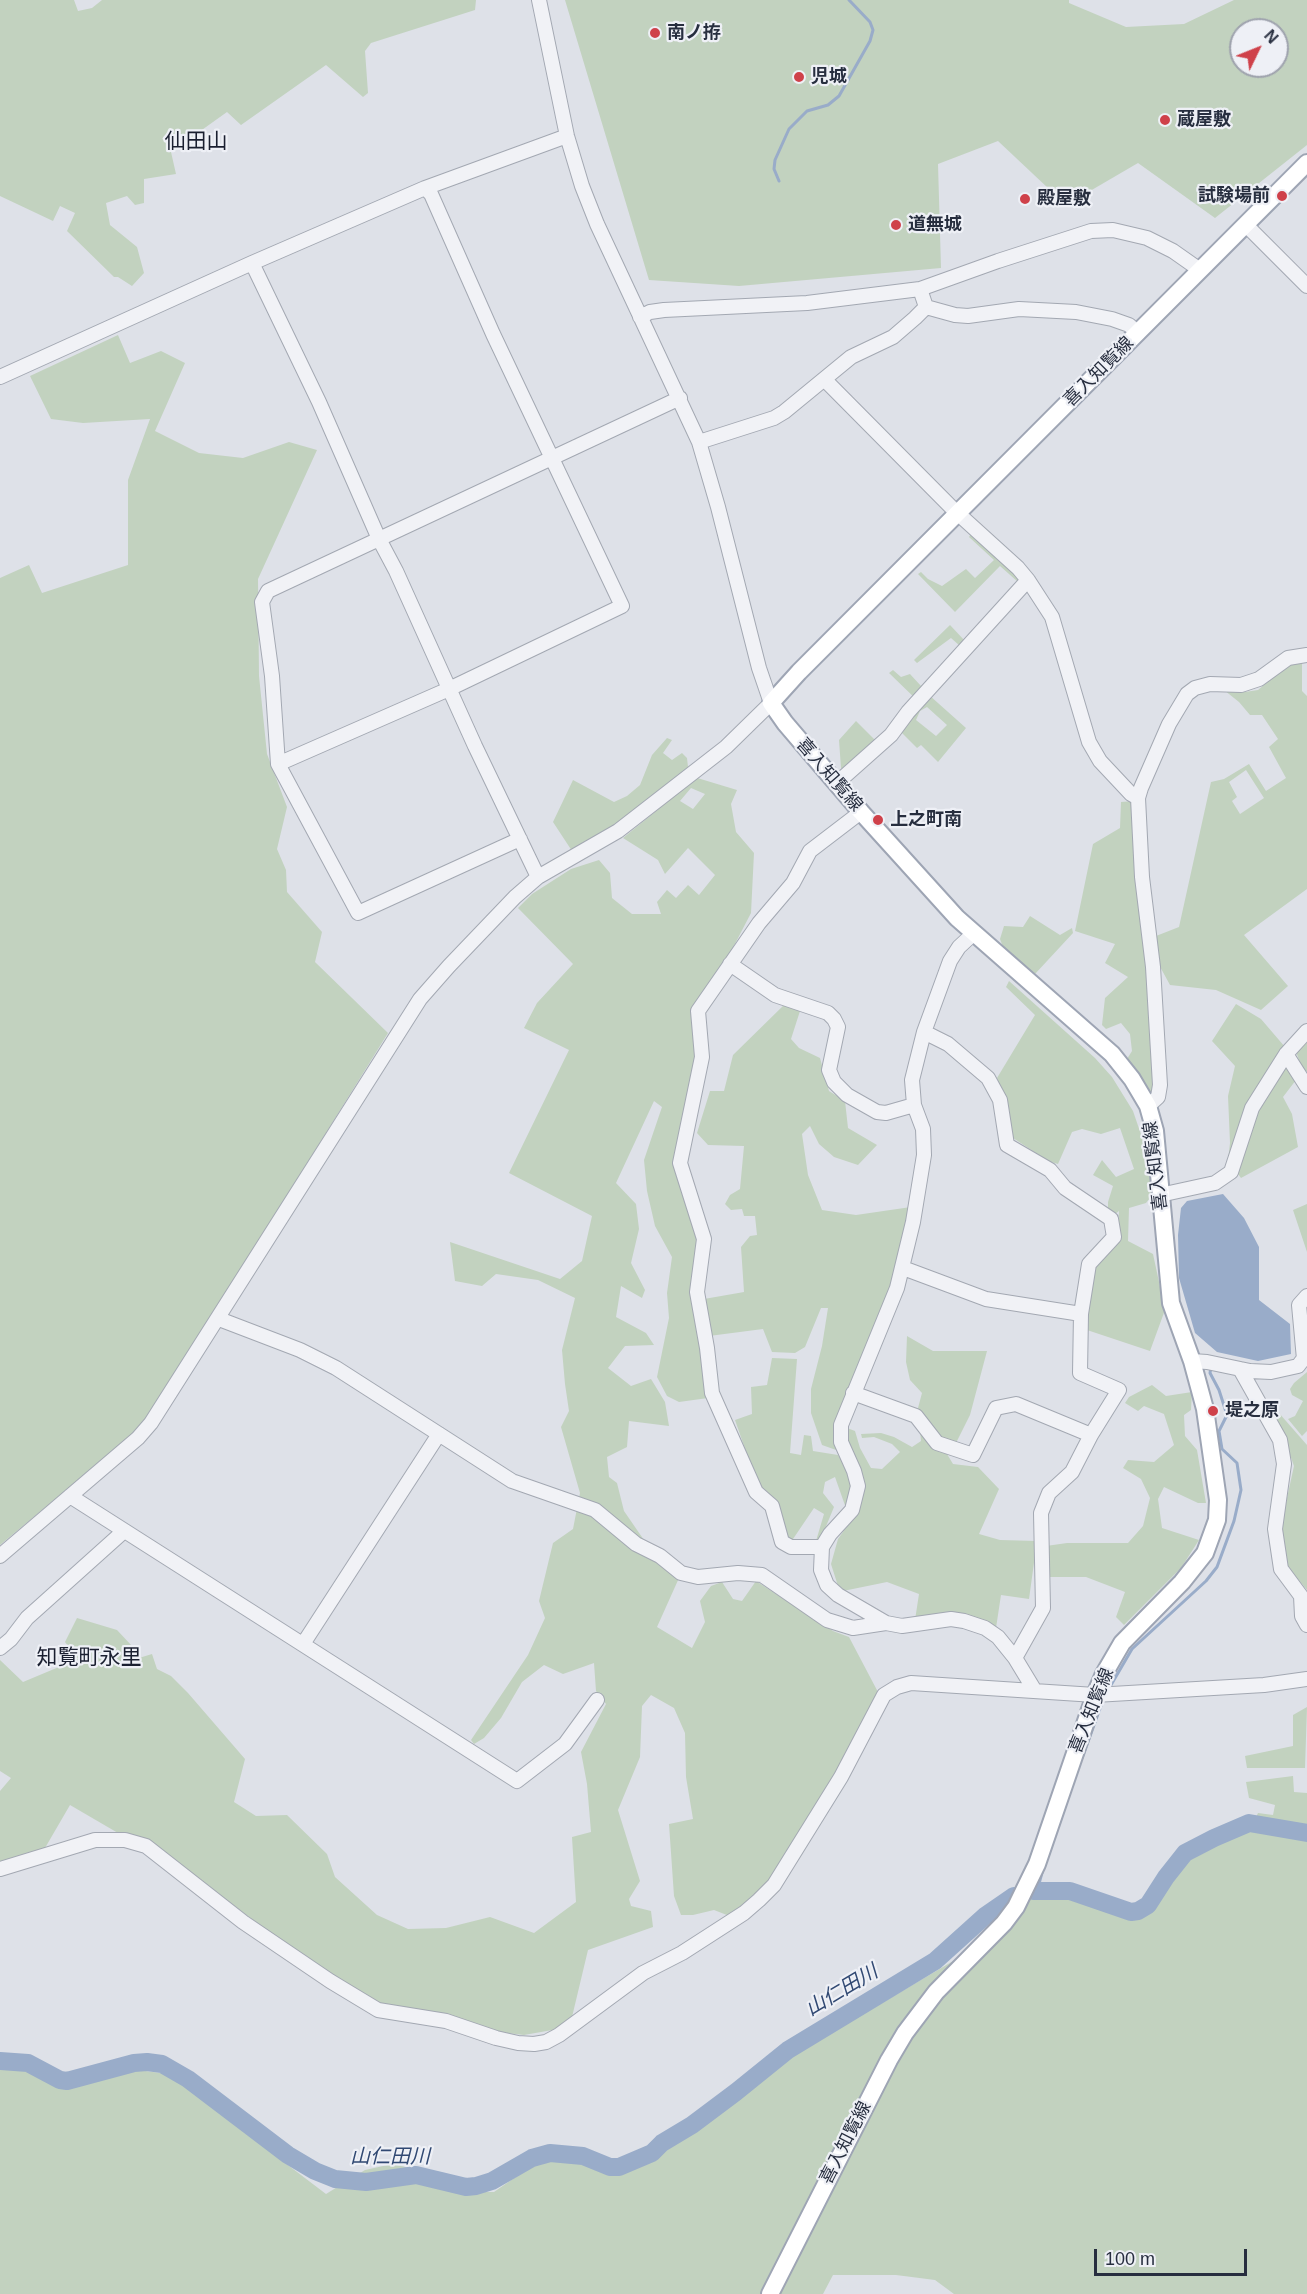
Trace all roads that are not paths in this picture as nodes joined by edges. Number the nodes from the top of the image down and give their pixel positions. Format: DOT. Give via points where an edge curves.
graph roads {
  1 [pos="539,0"];
  2 [pos="567,136"];
  3 [pos="1307,163"];
  4 [pos="425,188"];
  5 [pos="1246,225"];
  6 [pos="252,263"];
  7 [pos="1200,270"];
  8 [pos="1307,286"];
  9 [pos="920,289"];
  10 [pos="926,307"];
  11 [pos="640,317"];
  12 [pos="1138,333"];
  13 [pos="0,377"];
  14 [pos="824,379"];
  15 [pos="680,398"];
  16 [pos="699,442"];
  17 [pos="553,457"];
  18 [pos="958,514"];
  19 [pos="379,539"];
  20 [pos="1028,580"];
  21 [pos="1307,655"];
  22 [pos="449,689"];
  23 [pos="771,703"];
  24 [pos="278,764"];
  25 [pos="837,783"];
  26 [pos="1138,798"];
  27 [pos="861,812"];
  28 [pos="520,838"];
  29 [pos="538,877"];
  30 [pos="973,934"];
  31 [pos="730,964"];
  32 [pos="1307,1031"];
  33 [pos="924,1032"];
  34 [pos="1286,1054"];
  35 [pos="1307,1087"];
  36 [pos="914,1105"];
  37 [pos="1148,1106"];
  38 [pos="1160,1196"];
  39 [pos="903,1268"];
  40 [pos="1307,1296"];
  41 [pos="1081,1314"];
  42 [pos="219,1319"];
  43 [pos="1305,1357"];
  44 [pos="1192,1361"];
  45 [pos="1240,1369"];
  46 [pos="853,1394"];
  47 [pos="439,1434"];
  48 [pos="1091,1435"];
  49 [pos="70,1496"];
  50 [pos="124,1531"];
  51 [pos="822,1547"];
  52 [pos="0,1556"];
  53 [pos="886,1623"];
  54 [pos="1307,1625"];
  55 [pos="303,1644"];
  56 [pos="0,1648"];
  57 [pos="1015,1658"];
  58 [pos="1307,1679"];
  59 [pos="1035,1691"];
  60 [pos="1095,1695"];
  61 [pos="597,1700"];
  62 [pos="0,1869"];
  63 [pos="770,2294"];
  1 -- 2 [label="street"];
  2 -- 4 [label="street"];
  2 -- 11 [label="street" via="597,224"];
  3 -- 5 [label="main road, 喜入知覧線"];
  4 -- 6 [label="street"];
  4 -- 17 [label="street"];
  5 -- 7 [label="main road, 喜入知覧線"];
  5 -- 8 [label="street"];
  6 -- 13 [label="street"];
  6 -- 19 [label="street"];
  7 -- 9 [label="street" via="1147,238 1113,230 1091,231"];
  7 -- 12 [label="main road, 喜入知覧線"];
  9 -- 10 [label="street"];
  9 -- 11 [label="street" via="807,303 664,310"];
  10 -- 12 [label="street" via="968,316 1019,309 1059,310 1112,319"];
  10 -- 14 [label="street" via="893,337 851,357"];
  11 -- 15 [label="street"];
  12 -- 18 [label="main road, 喜入知覧線"];
  14 -- 16 [label="street" via="774,418"];
  14 -- 18 [label="street"];
  15 -- 16 [label="street"];
  15 -- 17 [label="street"];
  16 -- 23 [label="street"];
  17 -- 19 [label="street"];
  17 -- 22 [label="street" via="622,606"];
  18 -- 20 [label="street"];
  18 -- 23 [label="main road, 喜入知覧線"];
  19 -- 22 [label="street"];
  19 -- 24 [label="street" via="268,591 262,602"];
  20 -- 25 [label="street" via="891,735"];
  20 -- 26 [label="street" via="1052,618 1089,741 1100,761"];
  21 -- 26 [label="street" via="1288,658 1259,679 1241,685 1210,684 1187,694 1169,724"];
  22 -- 24 [label="street"];
  22 -- 28 [label="street"];
  23 -- 25 [label="main road, 喜入知覧線"];
  23 -- 29 [label="street" via="726,747 618,831"];
  24 -- 28 [label="street" via="358,914"];
  25 -- 27 [label="main road, 喜入知覧線"];
  26 -- 37 [label="street" via="1160,1085 1158,1097"];
  27 -- 30 [label="main road, 喜入知覧線"];
  27 -- 31 [label="street" via="810,851 793,883"];
  28 -- 29 [label="street"];
  29 -- 42 [label="street" via="420,999"];
  30 -- 33 [label="street" via="950,961"];
  30 -- 37 [label="main road, 喜入知覧線" via="1112,1054"];
  31 -- 36 [label="street" via="775,995 834,1018 838,1027 829,1070 834,1082 848,1095 877,1112"];
  31 -- 51 [label="street" via="698,1011 702,1057 680,1163 704,1239 697,1292 712,1393 756,1492 772,1506 782,1542 791,1547"];
  32 -- 34 [label="street"];
  33 -- 36 [label="street" via="912,1080"];
  33 -- 41 [label="street" via="948,1044 988,1078 1000,1100 1007,1145 1050,1170 1065,1188 1111,1219 1114,1237 1089,1264"];
  34 -- 35 [label="street"];
  34 -- 38 [label="street" via="1252,1108 1231,1173 1215,1183"];
  36 -- 39 [label="street" via="923,1129 924,1155"];
  37 -- 38 [label="main road, 喜入知覧線" via="1155,1131"];
  38 -- 44 [label="main road, 喜入知覧線" via="1172,1303"];
  39 -- 41 [label="street" via="986,1299"];
  39 -- 46 [label="street"];
  40 -- 43 [label="street" via="1299,1305"];
  41 -- 48 [label="street" via="1080,1373 1119,1390"];
  42 -- 47 [label="street" via="336,1368"];
  42 -- 49 [label="street" via="151,1423"];
  43 -- 45 [label="street" via="1298,1366 1271,1372"];
  44 -- 45 [label="street"];
  44 -- 60 [label="main road, 喜入知覧線" via="1213,1460 1218,1500 1215,1529 1194,1568 1122,1643"];
  45 -- 54 [label="street" via="1280,1440 1284,1464 1275,1529 1281,1569 1301,1596 1302,1616"];
  46 -- 48 [label="street" via="916,1416 937,1443 973,1455 996,1408 1016,1404"];
  46 -- 51 [label="street" via="841,1425 841,1442 858,1486 852,1510"];
  47 -- 53 [label="street" via="512,1481 594,1510 636,1544 681,1572 698,1577 762,1575 828,1620 853,1628"];
  47 -- 55 [label="street"];
  48 -- 57 [label="street" via="1072,1472 1049,1493 1041,1513 1043,1608"];
  49 -- 50 [label="street"];
  49 -- 52 [label="street"];
  50 -- 55 [label="street"];
  50 -- 56 [label="street" via="27,1618"];
  51 -- 53 [label="street" via="821,1570 827,1585"];
  53 -- 57 [label="street" via="902,1626 951,1619 964,1621 998,1637"];
  55 -- 61 [label="street" via="517,1781 565,1744"];
  57 -- 59 [label="street"];
  58 -- 60 [label="street"];
  59 -- 60 [label="street"];
  59 -- 62 [label="street" via="911,1683 884,1695 841,1777 767,1893 744,1913 644,1973 559,2035 534,2044 496,2038 446,2021 378,2010 243,1922 146,1846 125,1840 95,1840"];
  60 -- 63 [label="main road, 喜入知覧線" via="1037,1864 1016,1907 936,1992 905,2033"];
}
